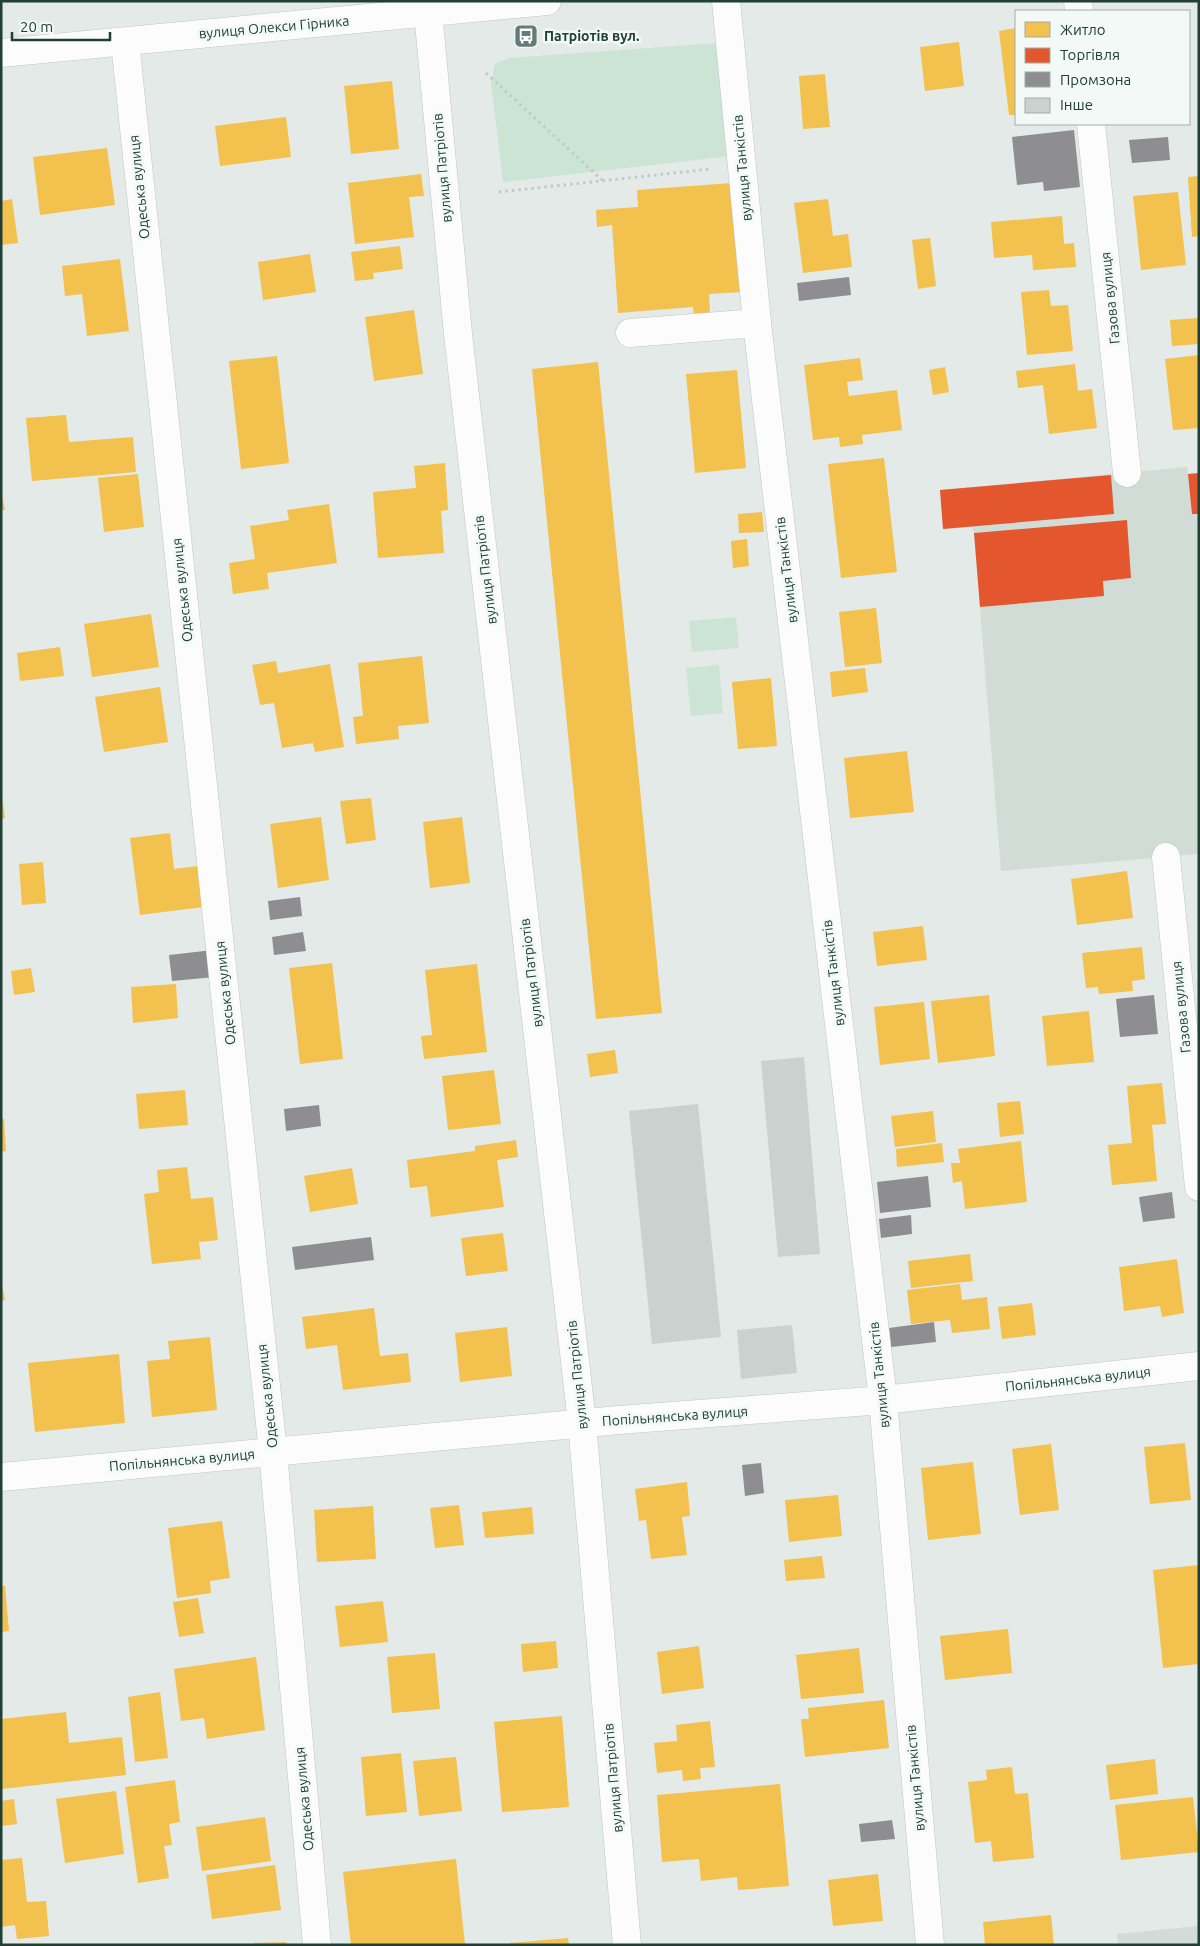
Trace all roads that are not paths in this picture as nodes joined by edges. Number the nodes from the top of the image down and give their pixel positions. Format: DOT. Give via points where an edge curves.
graph roads {
  1 [pos="547,1"];
  2 [pos="726,1"];
  3 [pos="428,7"];
  4 [pos="125,42"];
  5 [pos="1,53"];
  6 [pos="1091,125"];
  7 [pos="757,323"];
  8 [pos="630,333"];
  9 [pos="1127,473"];
  10 [pos="1166,857"];
  11 [pos="1199,1187"];
  12 [pos="1199,1366"];
  13 [pos="883,1400"];
  14 [pos="582,1423"];
  15 [pos="273,1452"];
  16 [pos="1,1477"];
  17 [pos="317,1945"];
  18 [pos="627,1945"];
  19 [pos="930,1945"];
  1 -- 3 [label="street, вулиця Олекси Гірника"];
  2 -- 7 [label="street, вулиця Танкістів"];
  3 -- 4 [label="street, вулиця Олекси Гірника"];
  3 -- 14 [label="street, вулиця Патріотів" via="458,334"];
  4 -- 5 [label="street, вулиця Олекси Гірника"];
  4 -- 15 [label="street, Одеська вулиця"];
  6 -- 9 [label="street, Газова вулиця"];
  7 -- 8 [label="street"];
  7 -- 13 [label="street, вулиця Танкістів"];
  10 -- 11 [label="street, Газова вулиця"];
  12 -- 13 [label="street, Попільнянська вулиця"];
  13 -- 14 [label="street, Попільнянська вулиця"];
  13 -- 19 [label="street, вулиця Танкістів"];
  14 -- 15 [label="street, Попільнянська вулиця"];
  14 -- 18 [label="street, вулиця Патріотів"];
  15 -- 16 [label="street, Попільнянська вулиця"];
  15 -- 17 [label="street, Одеська вулиця"];
}
